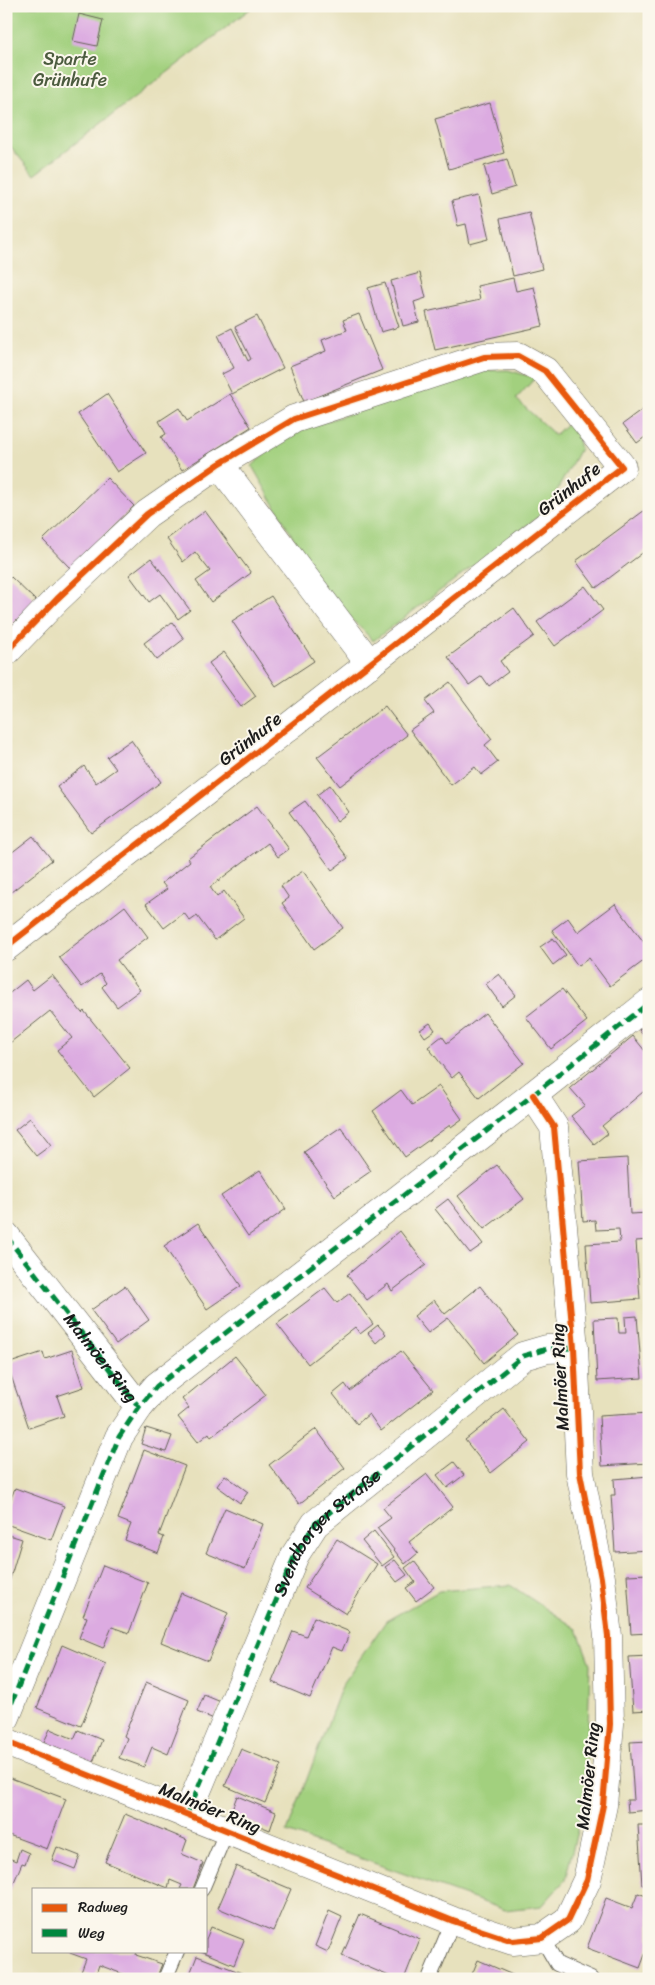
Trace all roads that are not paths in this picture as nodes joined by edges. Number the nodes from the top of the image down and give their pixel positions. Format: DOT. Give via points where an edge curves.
graph roads {
  1 [pos="219,464"];
  2 [pos="6,652"];
  3 [pos="370,664"];
  4 [pos="6,947"];
  5 [pos="649,1003"];
  6 [pos="533,1095"];
  7 [pos="6,1236"];
  8 [pos="574,1348"];
  9 [pos="139,1407"];
  10 [pos="6,1717"];
  11 [pos="6,1742"];
  12 [pos="187,1815"];
  13 [pos="227,1830"];
  14 [pos="202,1888"];
  15 [pos="453,1921"];
  16 [pos="542,1938"];
  17 [pos="176,1952"];
  18 [pos="165,1979"];
  19 [pos="429,1979"];
  20 [pos="591,1979"];
  1 -- 2 [label="street, Grünhufe" via="147,514"];
  1 -- 3 [label="street"];
  1 -- 3 [label="street, Grünhufe" via="294,419 484,357 518,356 546,371 622,467"];
  3 -- 4 [label="street, Grünhufe"];
  5 -- 6 [label="street, Malmöer Ring"];
  6 -- 8 [label="street, Malmöer Ring" via="554,1127"];
  6 -- 9 [label="street, Malmöer Ring" via="157,1386"];
  7 -- 9 [label="street, Malmöer Ring"];
  8 -- 12 [label="street, Svendborger Straße" via="546,1349 523,1356 315,1524 295,1555"];
  8 -- 16 [label="street, Malmöer Ring" via="580,1473 601,1578 608,1636 610,1724 604,1805 587,1880 568,1920"];
  9 -- 10 [label="street, Malmöer Ring" via="119,1437"];
  11 -- 12 [label="street, Malmöer Ring"];
  12 -- 13 [label="street, Malmöer Ring"];
  13 -- 14 [label="lane"];
  13 -- 15 [label="street, Malmöer Ring"];
  15 -- 16 [label="street, Malmöer Ring" via="513,1941"];
  15 -- 19 [label="lane"];
  16 -- 20 [label="lane" via="557,1964"];
  17 -- 18 [label="lane"];
}
